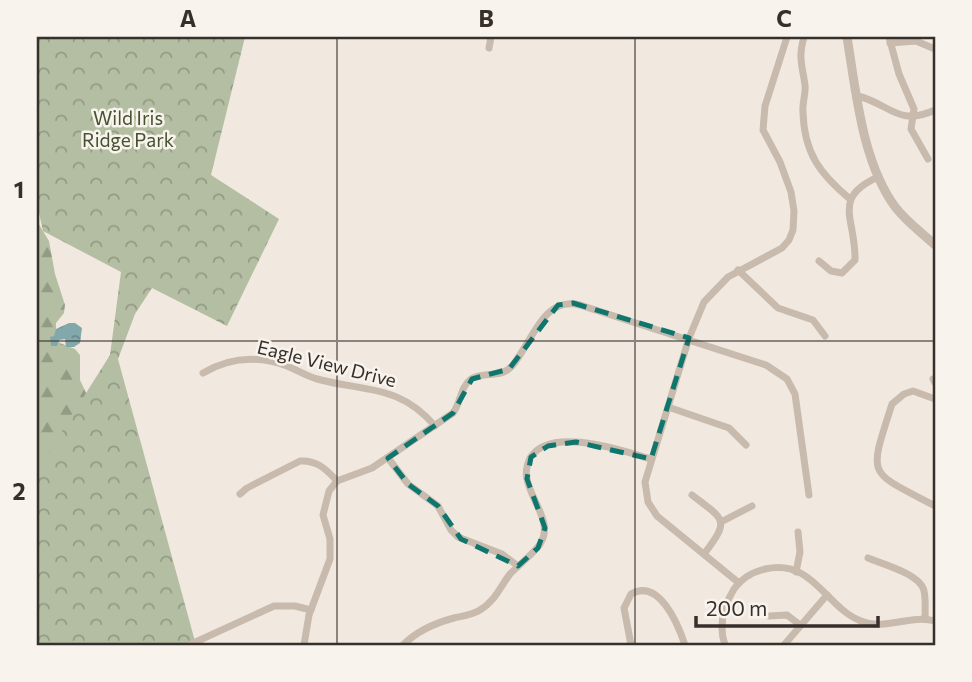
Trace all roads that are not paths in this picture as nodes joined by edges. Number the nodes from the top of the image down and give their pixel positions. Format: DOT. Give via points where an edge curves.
graph roads {
  1 [pos="491,37"];
  2 [pos="787,37"];
  3 [pos="804,37"];
  4 [pos="847,37"];
  5 [pos="890,40"];
  6 [pos="489,48"];
  7 [pos="935,50"];
  8 [pos="858,96"];
  9 [pos="935,110"];
  10 [pos="914,115"];
  11 [pos="928,159"];
  12 [pos="878,177"];
  13 [pos="850,199"];
  14 [pos="935,245"];
  15 [pos="819,261"];
  16 [pos="737,270"];
  17 [pos="825,336"];
  18 [pos="689,338"];
  19 [pos="203,373"];
  20 [pos="935,399"];
  21 [pos="668,407"];
  22 [pos="435,426"];
  23 [pos="746,445"];
  24 [pos="388,458"];
  25 [pos="651,459"];
  26 [pos="337,481"];
  27 [pos="240,494"];
  28 [pos="692,495"];
  29 [pos="809,495"];
  30 [pos="751,506"];
  31 [pos="935,506"];
  32 [pos="721,522"];
  33 [pos="798,532"];
  34 [pos="704,554"];
  35 [pos="868,558"];
  36 [pos="519,566"];
  37 [pos="796,572"];
  38 [pos="739,583"];
  39 [pos="827,595"];
  40 [pos="311,610"];
  41 [pos="769,617"];
  42 [pos="925,619"];
  43 [pos="935,621"];
  44 [pos="800,625"];
  45 [pos="189,645"];
  46 [pos="304,645"];
  47 [pos="403,645"];
  48 [pos="631,645"];
  49 [pos="685,645"];
  50 [pos="725,645"];
  51 [pos="784,645"];
  1 -- 6 [label="street"];
  2 -- 16 [label="street" via="765,106 763,130 785,173 795,221 782,247"];
  3 -- 13 [label="street" via="799,54 807,142 818,168"];
  4 -- 8 [label="street"];
  5 -- 7 [label="street" via="916,41"];
  5 -- 10 [label="street"];
  8 -- 10 [label="street" via="874,100 895,115"];
  8 -- 12 [label="street" via="865,144"];
  9 -- 10 [label="street"];
  10 -- 11 [label="street" via="911,129"];
  12 -- 13 [label="street" via="860,185"];
  12 -- 14 [label="street" via="901,214"];
  13 -- 15 [label="street" via="855,260 842,273"];
  16 -- 17 [label="street" via="778,308 813,320"];
  16 -- 18 [label="street" via="704,302"];
  18 -- 21 [label="street"];
  18 -- 22 [label="street" via="562,303 550,310 509,369 469,381 455,411"];
  18 -- 29 [label="street" via="766,365 791,384"];
  19 -- 22 [label="street, Eagle View Drive" via="241,359 274,362 317,379 399,396"];
  20 -- 31 [label="street" via="914,391 896,399 876,453 879,474"];
  21 -- 23 [label="street" via="729,428"];
  21 -- 25 [label="street"];
  22 -- 24 [label="street"];
  24 -- 26 [label="street"];
  24 -- 36 [label="street" via="408,484 438,506 458,537"];
  25 -- 34 [label="street" via="645,487 651,506"];
  25 -- 36 [label="street" via="583,442 555,444 534,453 526,469 527,480 545,531 538,548"];
  26 -- 27 [label="street" via="320,465 300,461"];
  26 -- 40 [label="street" via="327,494 323,511 331,544 327,574"];
  28 -- 32 [label="street"];
  30 -- 32 [label="street"];
  32 -- 34 [label="street" via="719,535"];
  33 -- 37 [label="street"];
  34 -- 38 [label="street"];
  35 -- 42 [label="street" via="919,582"];
  36 -- 47 [label="street" via="484,608 429,627"];
  37 -- 38 [label="street" via="776,567 752,573"];
  37 -- 39 [label="street"];
  38 -- 50 [label="street" via="722,615"];
  39 -- 42 [label="street" via="860,621 874,625"];
  39 -- 44 [label="street"];
  40 -- 45 [label="street" via="274,606"];
  40 -- 46 [label="street"];
  41 -- 44 [label="street" via="783,614"];
  42 -- 43 [label="street"];
  44 -- 51 [label="street"];
  48 -- 49 [label="street" via="624,608 631,594 644,590 657,595"];
}
